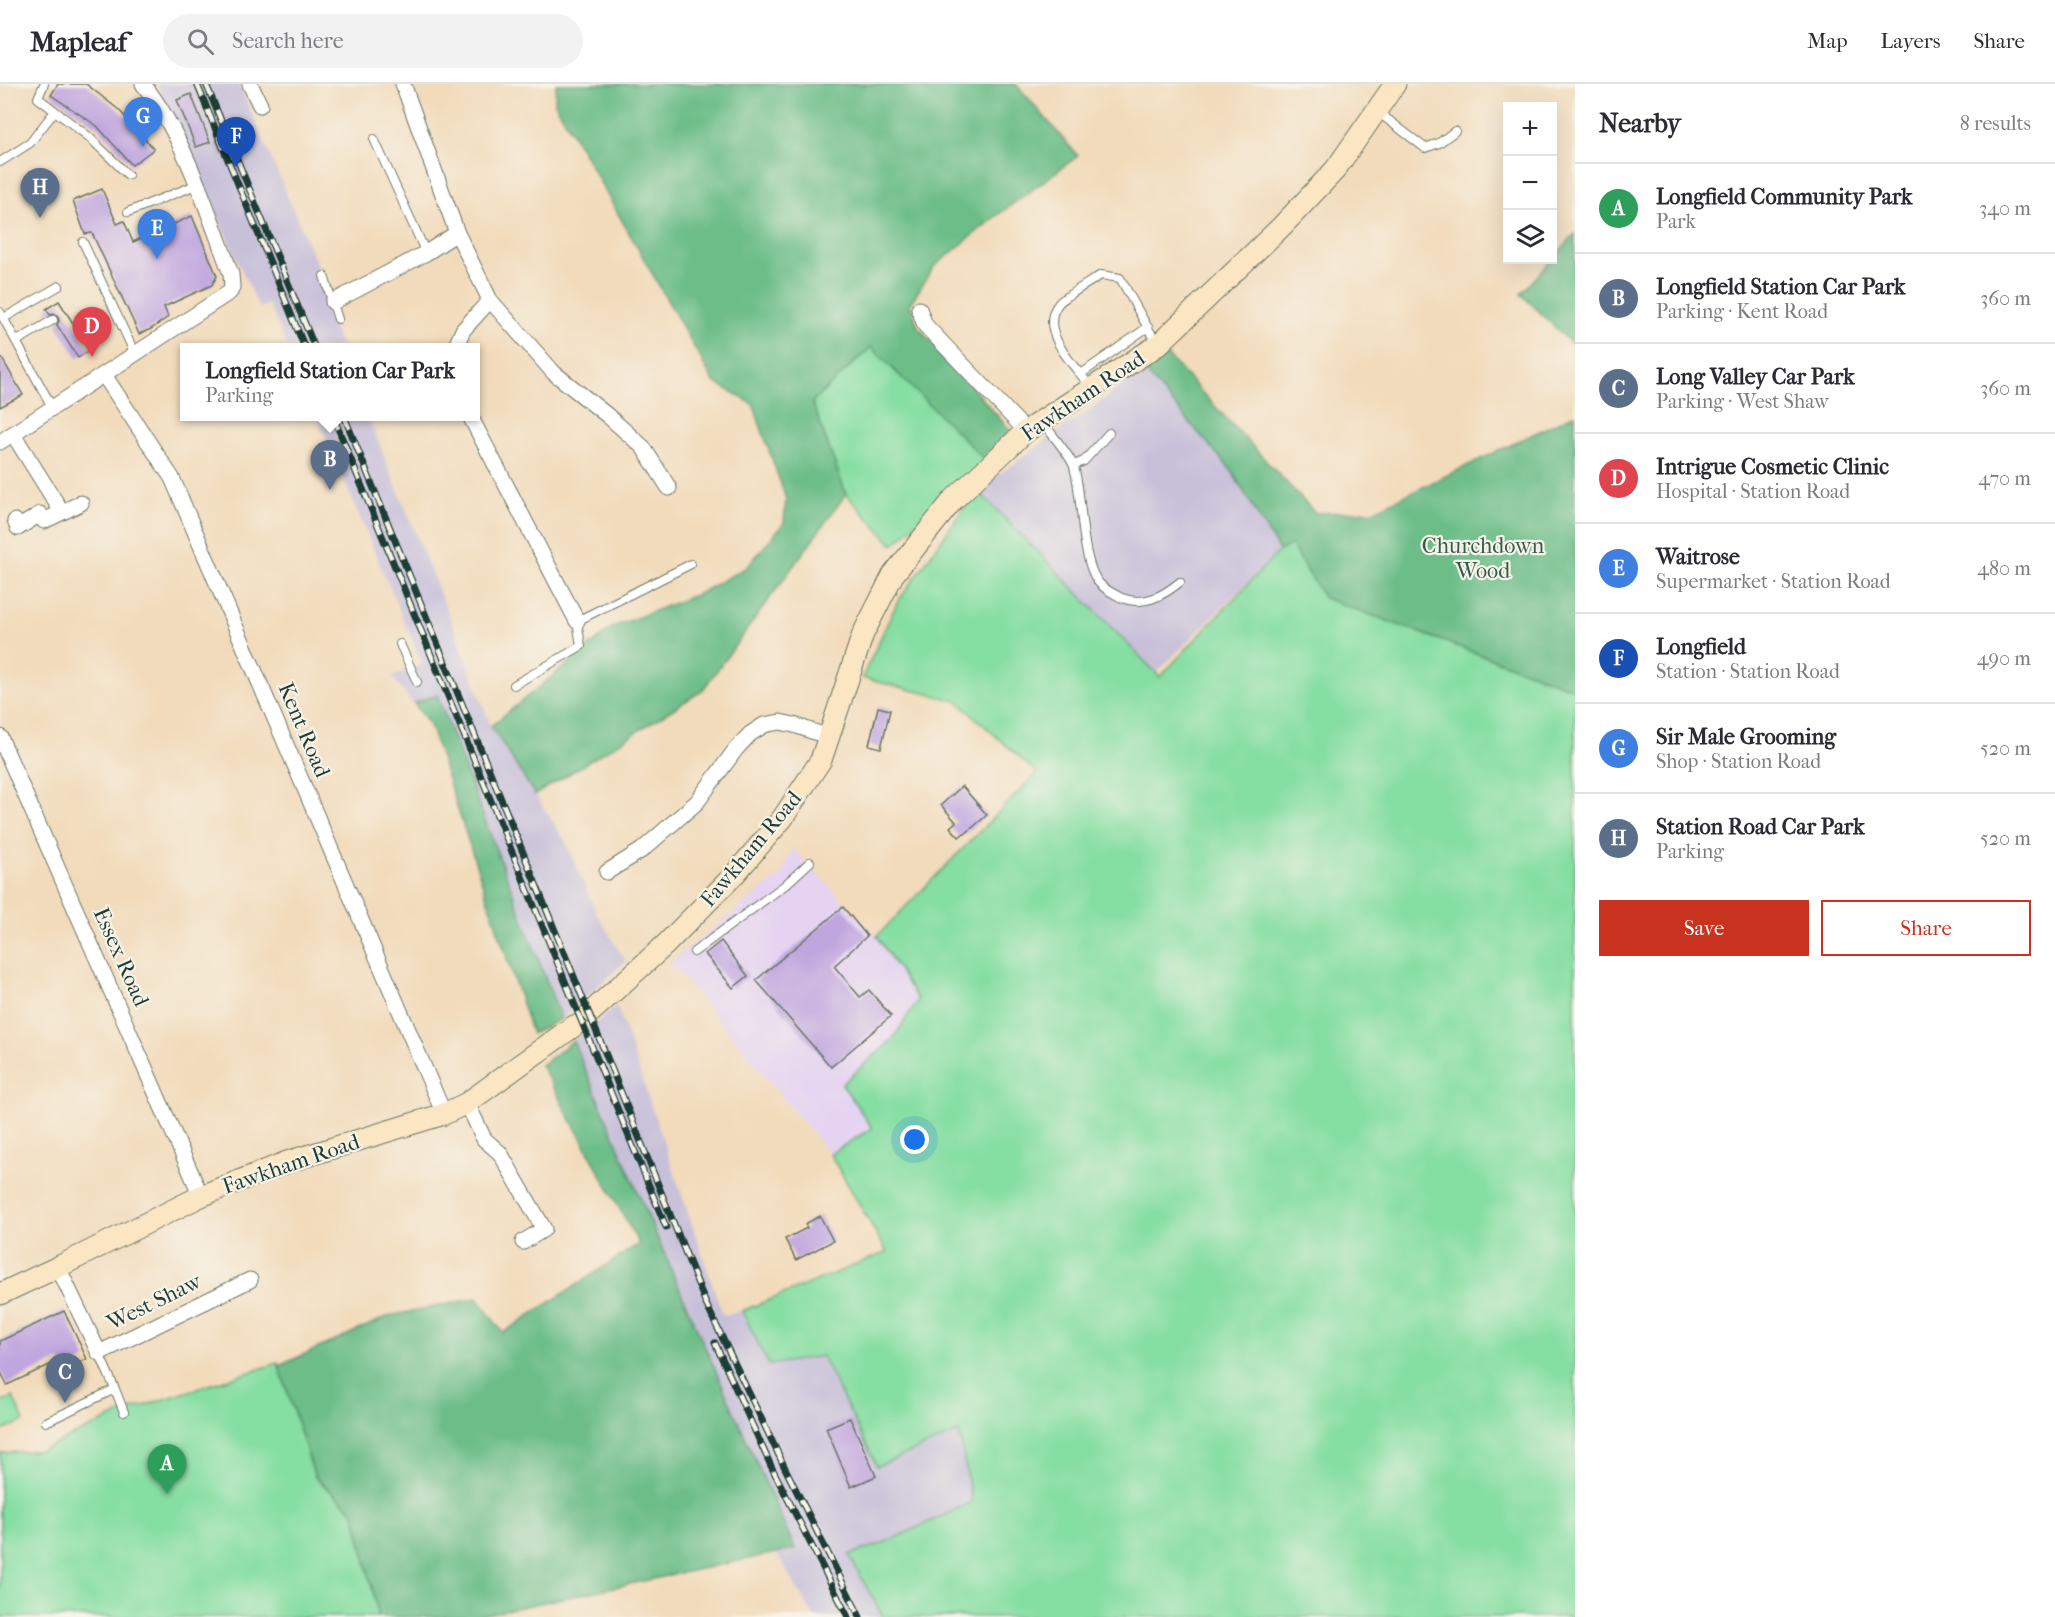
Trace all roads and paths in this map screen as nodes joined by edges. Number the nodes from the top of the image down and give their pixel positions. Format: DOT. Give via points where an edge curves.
graph roads {
  1 [pos="44,84"];
  2 [pos="143,84"];
  3 [pos="250,84"];
  4 [pos="403,84"];
  5 [pos="1395,84"];
  6 [pos="260,105"];
  7 [pos="55,111"];
  8 [pos="1377,111"];
  9 [pos="1455,131"];
  10 [pos="374,139"];
  11 [pos="0,162"];
  12 [pos="128,175"];
  13 [pos="196,185"];
  14 [pos="128,212"];
  15 [pos="457,233"];
  16 [pos="83,242"];
  17 [pos="426,253"];
  18 [pos="324,276"];
  19 [pos="59,286"];
  20 [pos="489,300"];
  21 [pos="333,302"];
  22 [pos="919,309"];
  23 [pos="2,315"];
  24 [pos="338,319"];
  25 [pos="53,320"];
  26 [pos="9,327"];
  27 [pos="0,332"];
  28 [pos="1153,336"];
  29 [pos="17,341"];
  30 [pos="457,343"];
  31 [pos="135,354"];
  32 [pos="104,375"];
  33 [pos="1087,381"];
  34 [pos="52,407"];
  35 [pos="472,421"];
  36 [pos="1034,426"];
  37 [pos="1109,433"];
  38 [pos="6,438"];
  39 [pos="1074,465"];
  40 [pos="669,488"];
  41 [pos="81,503"];
  42 [pos="62,512"];
  43 [pos="15,521"];
  44 [pos="691,564"];
  45 [pos="1180,582"];
  46 [pos="576,621"];
  47 [pos="400,644"];
  48 [pos="417,682"];
  49 [pos="514,685"];
  50 [pos="829,736"];
  51 [pos="0,737"];
  52 [pos="810,862"];
  53 [pos="607,872"];
  54 [pos="693,952"];
  55 [pos="591,1012"];
  56 [pos="574,1026"];
  57 [pos="467,1103"];
  58 [pos="444,1114"];
  59 [pos="201,1196"];
  60 [pos="523,1242"];
  61 [pos="58,1267"];
  62 [pos="250,1280"];
  63 [pos="0,1294"];
  64 [pos="99,1353"];
  65 [pos="115,1389"];
  66 [pos="124,1412"];
  67 [pos="46,1422"];
  1 -- 7 [label="lane" via="38,98"];
  2 -- 13 [label="street" via="171,126"];
  3 -- 6 [label="street"];
  4 -- 15 [label="street"];
  5 -- 8 [label="street, Fawkham Road"];
  7 -- 11 [label="lane" via="30,143"];
  7 -- 12 [label="lane" via="90,137"];
  8 -- 9 [label="lane" via="1425,148"];
  8 -- 28 [label="street, Fawkham Road" via="1335,170 1290,218"];
  10 -- 17 [label="lane"];
  13 -- 14 [label="lane"];
  13 -- 31 [label="street" via="231,274 232,287 226,296"];
  15 -- 17 [label="street"];
  15 -- 20 [label="street"];
  16 -- 31 [label="lane"];
  17 -- 21 [label="street"];
  18 -- 21 [label="lane"];
  19 -- 23 [label="lane"];
  20 -- 30 [label="street" via="463,330"];
  20 -- 40 [label="street" via="555,373 643,447"];
  21 -- 24 [label="lane"];
  22 -- 36 [label="street" via="925,325"];
  23 -- 26 [label="lane"];
  25 -- 29 [label="lane"];
  26 -- 27 [label="lane"];
  26 -- 29 [label="lane"];
  28 -- 33 [label="street, Fawkham Road"];
  28 -- 33 [label="lane" via="1120,278 1101,275 1059,303 1053,318 1054,334 1060,348"];
  29 -- 34 [label="lane"];
  31 -- 32 [label="street"];
  32 -- 34 [label="street"];
  32 -- 58 [label="street, Kent Road" via="172,478"];
  33 -- 36 [label="street, Fawkham Road"];
  34 -- 38 [label="street"];
  35 -- 46 [label="street"];
  36 -- 39 [label="lane"];
  36 -- 50 [label="street, Fawkham Road" via="953,500 893,575 863,634"];
  37 -- 39 [label="lane" via="1084,461"];
  38 -- 42 [label="street"];
  39 -- 45 [label="lane" via="1089,565 1099,583 1127,600 1146,600 1164,594"];
  41 -- 42 [label="street"];
  42 -- 43 [label="street" via="44,521 40,514 18,528"];
  44 -- 46 [label="lane"];
  46 -- 49 [label="lane" via="581,646"];
  47 -- 48 [label="lane"];
  50 -- 53 [label="street" via="794,724 764,725 736,749 697,802 642,850"];
  50 -- 55 [label="street, Fawkham Road" via="821,760 782,819 734,875"];
  51 -- 59 [label="street, Essex Road"];
  52 -- 54 [label="lane"];
  56 -- 57 [label="street, Fawkham Road"];
  57 -- 58 [label="street, Fawkham Road"];
  57 -- 60 [label="street" via="484,1139 500,1153 544,1229"];
  58 -- 59 [label="street, Fawkham Road" via="287,1162"];
  59 -- 61 [label="street, Fawkham Road"];
  61 -- 63 [label="street, Fawkham Road"];
  61 -- 64 [label="street, West Shaw"];
  62 -- 64 [label="street, West Shaw"];
  64 -- 65 [label="lane"];
  65 -- 66 [label="lane"];
  65 -- 67 [label="lane"];
}
